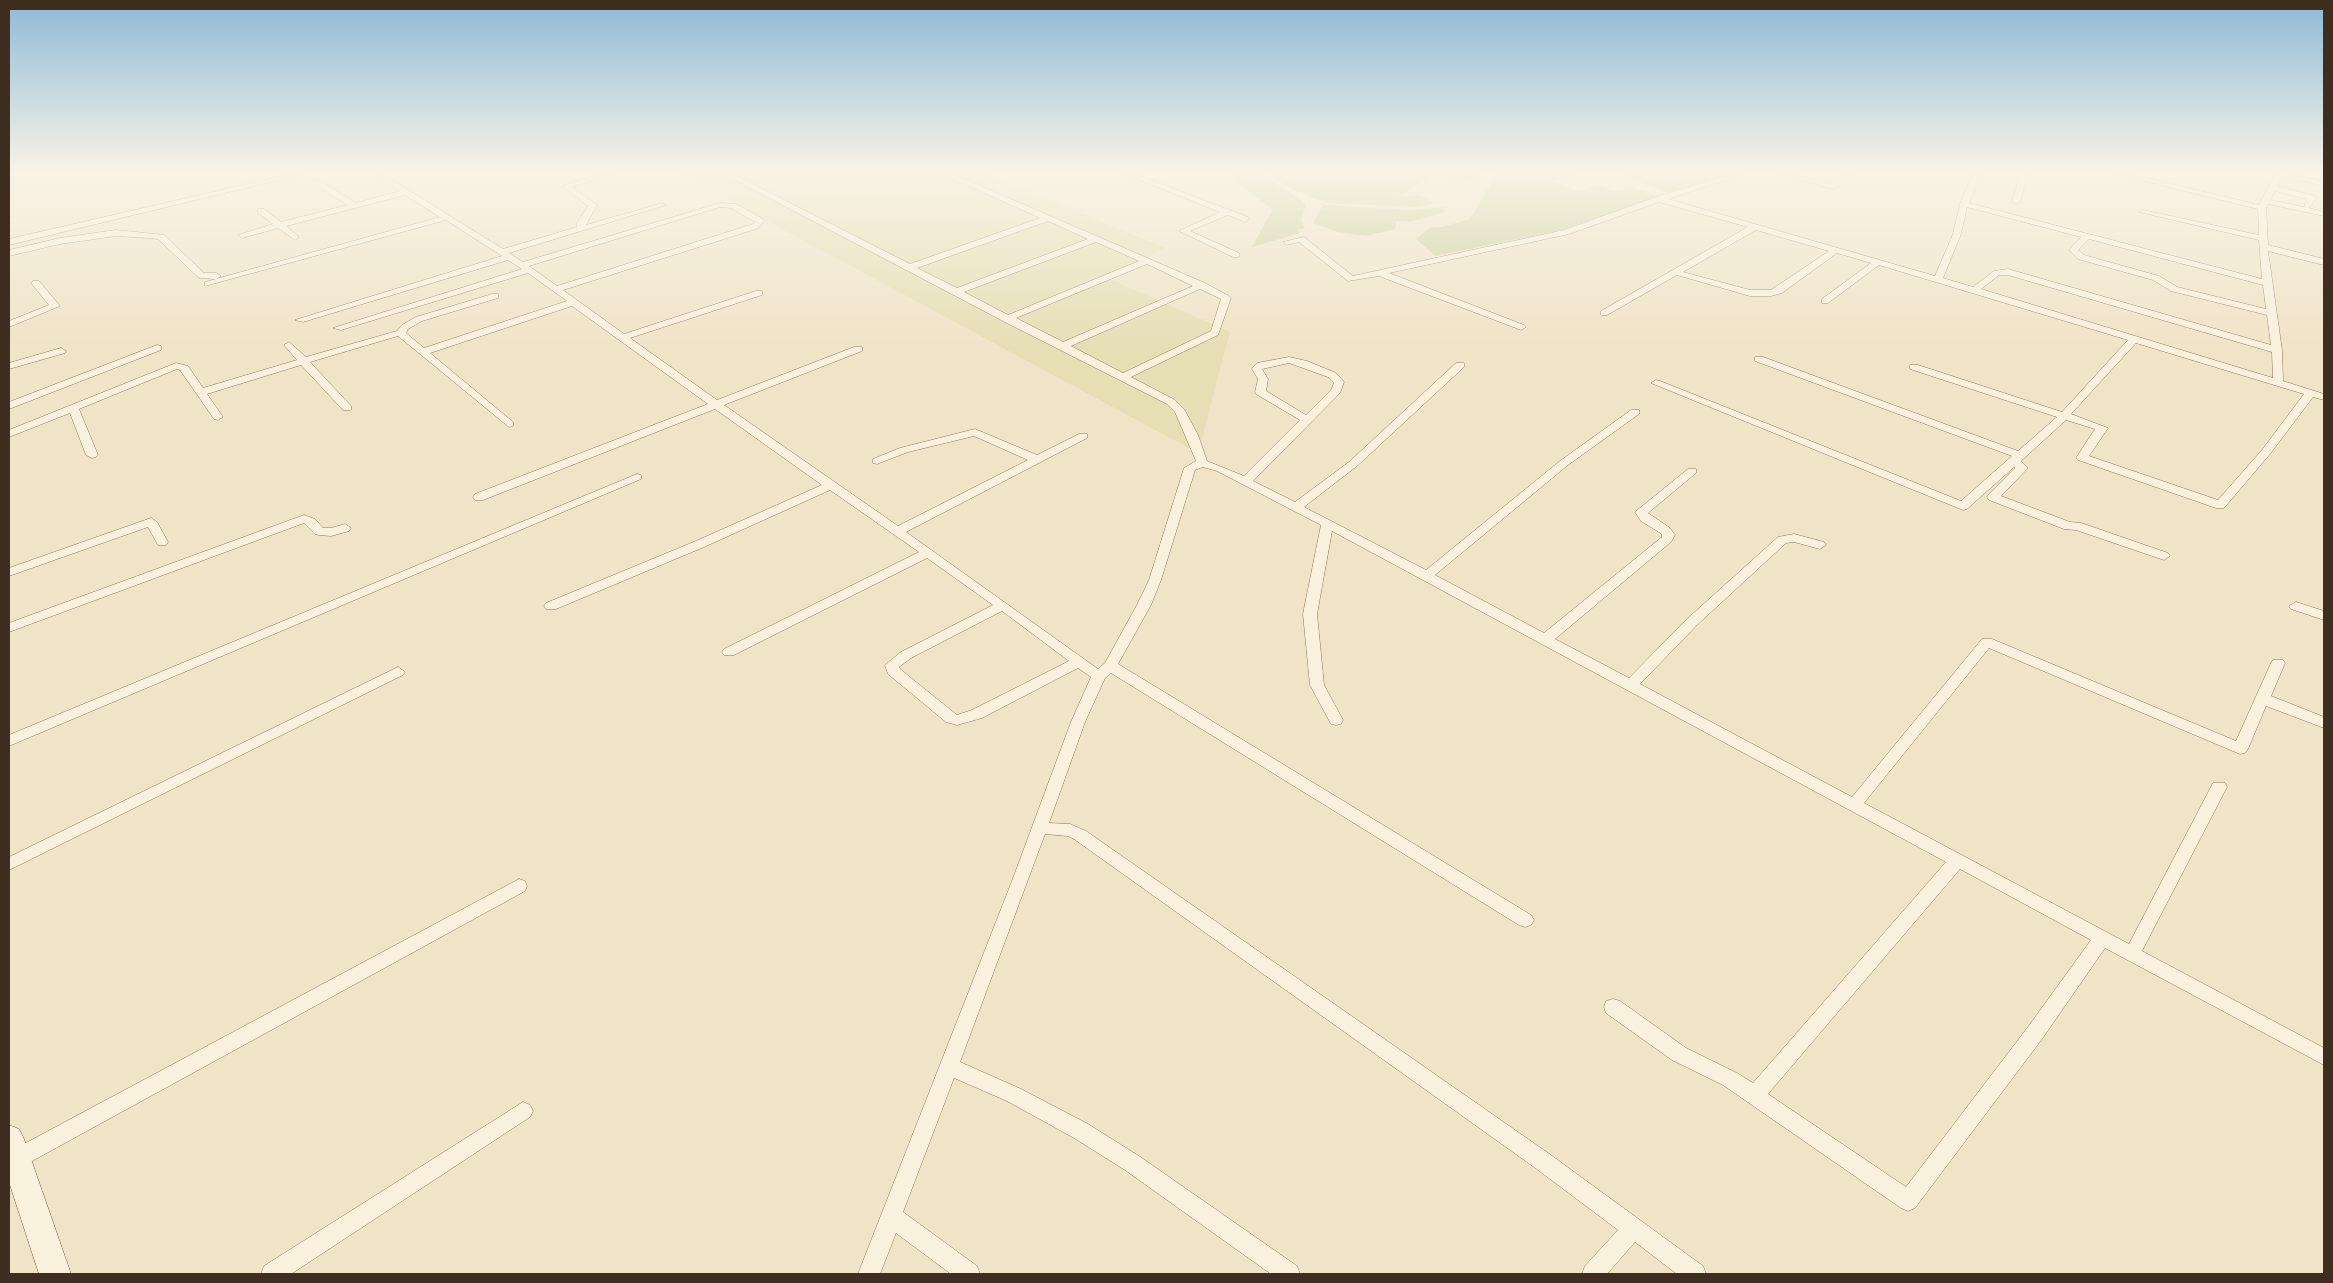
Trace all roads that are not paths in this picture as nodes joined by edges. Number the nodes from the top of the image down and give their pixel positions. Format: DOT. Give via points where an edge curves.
graph roads {
  1 [pos="56,231"];
  2 [pos="259,231"];
  3 [pos="287,231"];
  4 [pos="399,231"];
  5 [pos="466,231"];
  6 [pos="577,231"];
  7 [pos="639,231"];
  8 [pos="741,231"];
  9 [pos="837,231"];
  10 [pos="1012,231"];
  11 [pos="1077,231"];
  12 [pos="1183,231"];
  13 [pos="1569,231"];
  14 [pos="1749,231"];
  15 [pos="1768,231"];
  16 [pos="1958,231"];
  17 [pos="2067,231"];
  18 [pos="2217,231"];
  19 [pos="2264,231"];
  20 [pos="242,235"];
  21 [pos="2087,236"];
  22 [pos="295,237"];
  23 [pos="1096,239"];
  24 [pos="9,242"];
  25 [pos="1287,242"];
  26 [pos="2264,243"];
  27 [pos="1835,251"];
  28 [pos="9,253"];
  29 [pos="506,255"];
  30 [pos="1236,255"];
  31 [pos="1147,261"];
  32 [pos="2324,262"];
  33 [pos="1878,263"];
  34 [pos="525,267"];
  35 [pos="2160,267"];
  36 [pos="908,268"];
  37 [pos="1380,273"];
  38 [pos="1678,273"];
  39 [pos="216,276"];
  40 [pos="1938,280"];
  41 [pos="36,283"];
  42 [pos="2267,283"];
  43 [pos="208,284"];
  44 [pos="1202,285"];
  45 [pos="557,289"];
  46 [pos="1974,290"];
  47 [pos="956,292"];
  48 [pos="759,293"];
  49 [pos="495,296"];
  50 [pos="574,302"];
  51 [pos="1825,302"];
  52 [pos="1604,313"];
  53 [pos="2273,314"];
  54 [pos="1006,318"];
  55 [pos="300,320"];
  56 [pos="9,324"];
  57 [pos="1521,327"];
  58 [pos="338,328"];
  59 [pos="400,334"];
  60 [pos="624,337"];
  61 [pos="2134,339"];
  62 [pos="289,345"];
  63 [pos="1061,347"];
  64 [pos="157,348"];
  65 [pos="858,348"];
  66 [pos="2277,350"];
  67 [pos="61,351"];
  68 [pos="422,352"];
  69 [pos="1759,359"];
  70 [pos="304,361"];
  71 [pos="1460,365"];
  72 [pos="9,366"];
  73 [pos="1914,367"];
  74 [pos="1121,378"];
  75 [pos="1656,383"];
  76 [pos="2278,383"];
  77 [pos="201,392"];
  78 [pos="2310,393"];
  79 [pos="2324,397"];
  80 [pos="716,404"];
  81 [pos="9,406"];
  82 [pos="73,408"];
  83 [pos="347,408"];
  84 [pos="1635,412"];
  85 [pos="2064,416"];
  86 [pos="218,417"];
  87 [pos="1306,419"];
  88 [pos="509,424"];
  89 [pos="9,434"];
  90 [pos="1083,436"];
  91 [pos="92,455"];
  92 [pos="2016,457"];
  93 [pos="1038,460"];
  94 [pos="877,461"];
  95 [pos="1202,462"];
  96 [pos="1692,471"];
  97 [pos="637,477"];
  98 [pos="1245,482"];
  99 [pos="831,485"];
  100 [pos="479,497"];
  101 [pos="1296,508"];
  102 [pos="1327,523"];
  103 [pos="345,528"];
  104 [pos="898,531"];
  105 [pos="162,542"];
  106 [pos="1820,546"];
  107 [pos="928,553"];
  108 [pos="2164,556"];
  109 [pos="9,572"];
  110 [pos="1425,577"];
  111 [pos="1003,605"];
  112 [pos="551,606"];
  113 [pos="2296,606"];
  114 [pos="2324,616"];
  115 [pos="9,628"];
  116 [pos="1546,639"];
  117 [pos="729,652"];
  118 [pos="1080,661"];
  119 [pos="2278,663"];
  120 [pos="1104,671"];
  121 [pos="398,672"];
  122 [pos="1630,684"];
  123 [pos="2264,699"];
  124 [pos="1336,720"];
  125 [pos="2324,723"];
  126 [pos="9,741"];
  127 [pos="2219,787"];
  128 [pos="1854,805"];
  129 [pos="1039,828"];
  130 [pos="1957,861"];
  131 [pos="9,864"];
  132 [pos="519,886"];
  133 [pos="1525,920"];
  134 [pos="2102,938"];
  135 [pos="2132,954"];
  136 [pos="1613,1007"];
  137 [pos="2324,1057"];
  138 [pos="948,1066"];
  139 [pos="1754,1096"];
  140 [pos="523,1111"];
  141 [pos="12,1149"];
  142 [pos="892,1217"];
  143 [pos="1633,1228"];
  144 [pos="55,1274"];
  145 [pos="272,1274"];
  146 [pos="869,1274"];
  147 [pos="968,1274"];
  148 [pos="1289,1274"];
  149 [pos="1593,1274"];
  150 [pos="1695,1274"];
  1 -- 24 [label="street"];
  2 -- 20 [label="street"];
  3 -- 22 [label="street"];
  4 -- 43 [label="street"];
  5 -- 29 [label="street"];
  6 -- 29 [label="street"];
  7 -- 34 [label="street"];
  8 -- 45 [label="street"];
  9 -- 36 [label="street"];
  10 -- 36 [label="street"];
  11 -- 23 [label="street"];
  12 -- 30 [label="street"];
  13 -- 37 [label="street"];
  14 -- 38 [label="street"];
  15 -- 27 [label="street"];
  16 -- 40 [label="street"];
  17 -- 21 [label="street"];
  18 -- 26 [label="street"];
  19 -- 26 [label="street"];
  21 -- 35 [label="street"];
  21 -- 35 [label="street" via="2073,250 2081,257"];
  23 -- 31 [label="street"];
  23 -- 47 [label="street"];
  25 -- 37 [label="street" via="1301,239 1350,279"];
  26 -- 32 [label="street"];
  26 -- 42 [label="street"];
  27 -- 33 [label="street"];
  27 -- 38 [label="street" via="1779,291 1771,293 1750,293"];
  28 -- 39 [label="street" via="116,233 149,235 161,237 202,276"];
  29 -- 34 [label="street"];
  29 -- 55 [label="street"];
  31 -- 44 [label="street"];
  31 -- 54 [label="street"];
  33 -- 40 [label="street"];
  33 -- 51 [label="street"];
  34 -- 45 [label="street"];
  34 -- 58 [label="street"];
  35 -- 42 [label="street"];
  35 -- 53 [label="street" via="2174,288"];
  36 -- 47 [label="street"];
  37 -- 57 [label="street"];
  38 -- 52 [label="street"];
  40 -- 46 [label="street"];
  41 -- 56 [label="street" via="55,306"];
  42 -- 53 [label="street"];
  44 -- 63 [label="street"];
  44 -- 74 [label="street" via="1226,298 1215,333"];
  45 -- 50 [label="street"];
  46 -- 61 [label="street"];
  46 -- 66 [label="street" via="1997,273 2008,272"];
  47 -- 54 [label="street"];
  48 -- 60 [label="street"];
  49 -- 59 [label="street" via="419,319"];
  50 -- 60 [label="street"];
  50 -- 68 [label="street"];
  53 -- 66 [label="street"];
  54 -- 63 [label="street"];
  59 -- 68 [label="street"];
  59 -- 70 [label="street"];
  60 -- 80 [label="street"];
  61 -- 76 [label="street"];
  61 -- 85 [label="street"];
  62 -- 70 [label="street"];
  63 -- 74 [label="street"];
  64 -- 81 [label="street"];
  65 -- 80 [label="street"];
  66 -- 76 [label="street"];
  67 -- 72 [label="street"];
  68 -- 88 [label="street"];
  69 -- 92 [label="street"];
  70 -- 77 [label="street"];
  70 -- 83 [label="street"];
  71 -- 101 [label="street" via="1353,464"];
  73 -- 85 [label="street"];
  74 -- 95 [label="street" via="1171,402 1180,411"];
  75 -- 92 [label="street" via="1963,506"];
  76 -- 78 [label="street"];
  77 -- 82 [label="street" via="184,368 176,366"];
  77 -- 86 [label="street"];
  78 -- 79 [label="street"];
  78 -- 85 [label="street" via="2266,452 2220,505 2082,458 2102,428"];
  80 -- 99 [label="street"];
  80 -- 100 [label="street"];
  82 -- 89 [label="street"];
  82 -- 91 [label="street"];
  84 -- 110 [label="street" via="1564,463"];
  85 -- 92 [label="street"];
  87 -- 87 [label="street" via="1336,391 1339,382 1332,375 1303,363 1289,360 1261,365 1257,369 1263,379 1260,392"];
  87 -- 98 [label="street"];
  90 -- 93 [label="street"];
  92 -- 108 [label="street" via="2022,468 1994,497 2068,526 2077,526"];
  93 -- 94 [label="street" via="975,432 904,450"];
  93 -- 104 [label="street"];
  95 -- 98 [label="street"];
  95 -- 120 [label="street" via="1190,468 1155,580"];
  96 -- 116 [label="street" via="1641,512 1666,531 1667,539"];
  97 -- 126 [label="street"];
  98 -- 101 [label="street"];
  99 -- 104 [label="street"];
  99 -- 112 [label="street"];
  101 -- 102 [label="street"];
  102 -- 110 [label="street"];
  102 -- 124 [label="street" via="1310,614 1317,684"];
  103 -- 115 [label="street" via="319,531 304,519"];
  104 -- 107 [label="street"];
  105 -- 109 [label="street" via="151,522"];
  106 -- 122 [label="street" via="1794,538 1782,540"];
  107 -- 111 [label="street"];
  107 -- 117 [label="street"];
  110 -- 116 [label="street"];
  111 -- 118 [label="street"];
  111 -- 118 [label="street" via="906,655 892,666 893,671 957,720 977,714"];
  113 -- 114 [label="street"];
  116 -- 122 [label="street"];
  118 -- 120 [label="street"];
  119 -- 123 [label="street"];
  120 -- 129 [label="street" via="1078,722"];
  120 -- 133 [label="street"];
  121 -- 131 [label="street"];
  122 -- 128 [label="street"];
  123 -- 125 [label="street"];
  123 -- 128 [label="street" via="2240,749 1987,642"];
  127 -- 135 [label="street"];
  128 -- 130 [label="street"];
  129 -- 138 [label="street"];
  129 -- 143 [label="street" via="1070,830 1080,835"];
  130 -- 134 [label="street"];
  130 -- 139 [label="street"];
  132 -- 141 [label="street"];
  134 -- 135 [label="street"];
  134 -- 139 [label="street" via="1908,1201"];
  135 -- 137 [label="street"];
  136 -- 139 [label="street" via="1680,1054 1730,1079"];
  138 -- 142 [label="street"];
  138 -- 148 [label="street" via="1014,1095 1081,1131 1132,1163"];
  140 -- 145 [label="street"];
  141 -- 144 [label="main road"];
  142 -- 146 [label="street"];
  142 -- 147 [label="street"];
  143 -- 149 [label="street"];
  143 -- 150 [label="street"];
}
